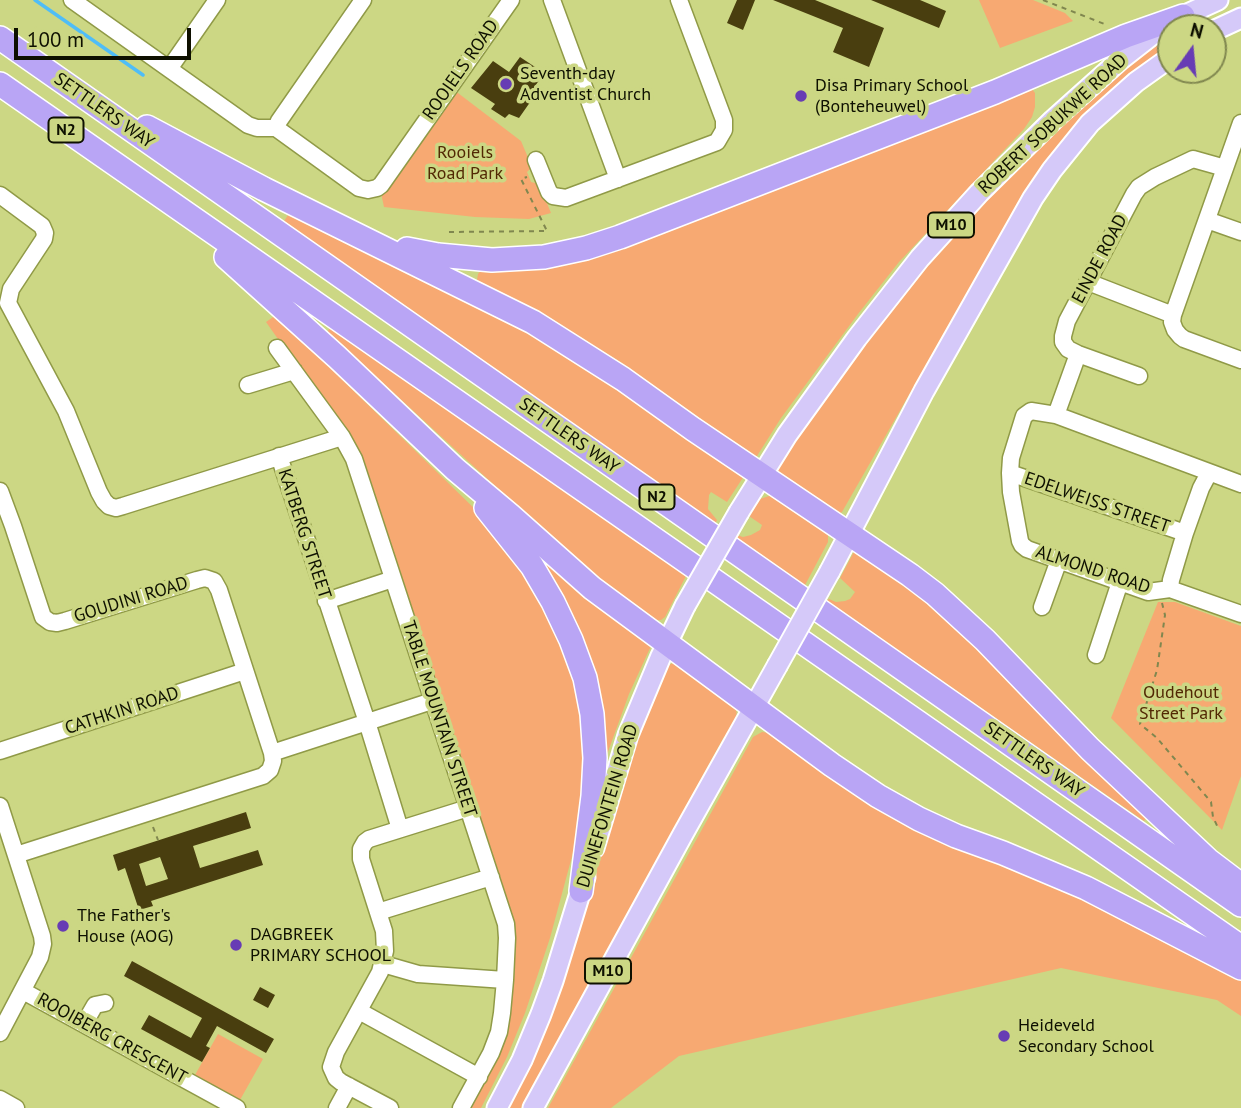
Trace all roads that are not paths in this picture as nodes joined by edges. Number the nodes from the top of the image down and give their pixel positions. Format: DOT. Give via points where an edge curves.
graph roads {
  1 [pos="72,0"];
  2 [pos="217,0"];
  3 [pos="363,0"];
  4 [pos="510,0"];
  5 [pos="551,0"];
  6 [pos="679,0"];
  7 [pos="1217,0"];
  8 [pos="1187,14"];
  9 [pos="1157,25"];
  10 [pos="1157,32"];
  11 [pos="0,38"];
  12 [pos="1157,67"];
  13 [pos="169,69"];
  14 [pos="0,84"];
  15 [pos="73,89"];
  16 [pos="1241,123"];
  17 [pos="276,128"];
  18 [pos="538,167"];
  19 [pos="1225,168"];
  20 [pos="133,177"];
  21 [pos="618,179"];
  22 [pos="0,195"];
  23 [pos="1207,220"];
  24 [pos="1241,232"];
  25 [pos="357,234"];
  26 [pos="1088,282"];
  27 [pos="1173,315"];
  28 [pos="277,348"];
  29 [pos="1078,354"];
  30 [pos="1241,360"];
  31 [pos="294,372"];
  32 [pos="1139,376"];
  33 [pos="248,385"];
  34 [pos="1056,415"];
  35 [pos="342,437"];
  36 [pos="279,456"];
  37 [pos="455,469"];
  38 [pos="1209,472"];
  39 [pos="1010,473"];
  40 [pos="762,474"];
  41 [pos="1241,484"];
  42 [pos="0,491"];
  43 [pos="739,512"];
  44 [pos="1185,533"];
  45 [pos="849,535"];
  46 [pos="1059,560"];
  47 [pos="393,579"];
  48 [pos="1120,582"];
  49 [pos="1165,591"];
  50 [pos="326,601"];
  51 [pos="1042,607"];
  52 [pos="1241,614"];
  53 [pos="667,644"];
  54 [pos="1096,655"];
  55 [pos="245,671"];
  56 [pos="432,701"];
  57 [pos="754,708"];
  58 [pos="367,722"];
  59 [pos="0,751"];
  60 [pos="272,753"];
  61 [pos="0,806"];
  62 [pos="468,808"];
  63 [pos="400,829"];
  64 [pos="16,855"];
  65 [pos="491,877"];
  66 [pos="1241,885"];
  67 [pos="581,891"];
  68 [pos="1241,905"];
  69 [pos="377,912"];
  70 [pos="1241,947"];
  71 [pos="383,964"];
  72 [pos="1241,968"];
  73 [pos="505,980"];
  74 [pos="23,991"];
  75 [pos="105,1003"];
  76 [pos="359,1011"];
  77 [pos="84,1024"];
  78 [pos="0,1033"];
  79 [pos="479,1077"];
  80 [pos="349,1086"];
  81 [pos="0,1099"];
  82 [pos="16,1108"];
  83 [pos="237,1108"];
  84 [pos="337,1108"];
  85 [pos="390,1108"];
  86 [pos="461,1108"];
  87 [pos="497,1108"];
  88 [pos="533,1108"];
  1 -- 13 [label="street"];
  2 -- 13 [label="street"];
  3 -- 17 [label="street"];
  4 -- 17 [label="street, ROOIELS ROAD" via="377,188 359,188"];
  5 -- 21 [label="street"];
  6 -- 21 [label="street" via="723,114 724,130 717,142"];
  7 -- 8 [label="main road, ROBERT SOBUKWE ROAD / M10"];
  9 -- 25 [label="highway" via="586,248 544,257 467,259 411,250"];
  10 -- 40 [label="main road, ROBERT SOBUKWE ROAD / M10" via="1053,120 920,258 815,393"];
  11 -- 15 [label="highway, SETTLERS WAY / N2"];
  12 -- 45 [label="main road, ROBERT SOBUKWE ROAD / M10" via="1090,124 1032,198"];
  13 -- 17 [label="street" via="248,125"];
  14 -- 20 [label="highway, SETTLERS WAY / N2"];
  15 -- 25 [label="highway"];
  15 -- 68 [label="highway, SETTLERS WAY / N2"];
  16 -- 19 [label="street"];
  18 -- 21 [label="street" via="553,197 566,198"];
  19 -- 23 [label="street"];
  19 -- 26 [label="street, EINDE ROAD" via="1193,159 1139,187"];
  20 -- 37 [label="highway" via="262,289"];
  20 -- 70 [label="highway, SETTLERS WAY / N2"];
  22 -- 36 [label="street, KATBERG STREET" via="45,233 10,289 8,303 66,411 109,506 123,506"];
  23 -- 24 [label="street"];
  23 -- 27 [label="street"];
  25 -- 40 [label="highway" via="533,322"];
  26 -- 27 [label="street"];
  26 -- 29 [label="street, EINDE ROAD" via="1063,336 1063,342"];
  27 -- 30 [label="street" via="1180,337"];
  28 -- 31 [label="street, TABLE MOUNTAIN STREET"];
  29 -- 32 [label="street"];
  29 -- 34 [label="street"];
  31 -- 33 [label="street"];
  31 -- 35 [label="street, TABLE MOUNTAIN STREET"];
  34 -- 38 [label="street"];
  34 -- 39 [label="street, ALMOND ROAD" via="1031,411 1024,416"];
  35 -- 36 [label="street"];
  35 -- 47 [label="street, TABLE MOUNTAIN STREET" via="354,458"];
  36 -- 50 [label="street, KATBERG STREET"];
  37 -- 53 [label="highway" via="592,588"];
  37 -- 67 [label="highway" via="532,566 554,602 584,678 595,758"];
  38 -- 41 [label="street"];
  38 -- 44 [label="street"];
  39 -- 44 [label="street, EDELWEISS STREET"];
  39 -- 46 [label="street, ALMOND ROAD" via="1022,545"];
  40 -- 43 [label="main road, ROBERT SOBUKWE ROAD / M10"];
  40 -- 45 [label="highway"];
  42 -- 55 [label="street, GOUDINI ROAD" via="46,620 62,622 210,579 219,590"];
  43 -- 53 [label="main road, DUINEFONTEIN ROAD / M10, bridge"];
  44 -- 49 [label="street"];
  45 -- 57 [label="main road, ROBERT SOBUKWE ROAD / M10, bridge"];
  45 -- 66 [label="highway" via="962,617 1090,750"];
  46 -- 48 [label="street, ALMOND ROAD"];
  46 -- 51 [label="street"];
  47 -- 50 [label="street"];
  47 -- 56 [label="street, TABLE MOUNTAIN STREET"];
  48 -- 49 [label="street, ALMOND ROAD" via="1148,592"];
  48 -- 54 [label="street"];
  49 -- 52 [label="street, ALMOND ROAD"];
  50 -- 58 [label="street, KATBERG STREET"];
  53 -- 57 [label="highway"];
  53 -- 67 [label="main road, DUINEFONTEIN ROAD / M10" via="620,760"];
  55 -- 59 [label="street, CATHKIN ROAD"];
  55 -- 60 [label="street, GOUDINI ROAD"];
  56 -- 58 [label="street"];
  56 -- 62 [label="street, TABLE MOUNTAIN STREET"];
  57 -- 72 [label="highway" via="878,796 919,819 1086,888"];
  57 -- 88 [label="main road, M10"];
  58 -- 60 [label="street"];
  58 -- 63 [label="street, KATBERG STREET"];
  60 -- 64 [label="street" via="272,766 263,776"];
  61 -- 64 [label="street"];
  62 -- 63 [label="street"];
  62 -- 65 [label="street, TABLE MOUNTAIN STREET"];
  63 -- 69 [label="street" via="369,839 361,849"];
  64 -- 74 [label="street" via="43,944"];
  65 -- 69 [label="street"];
  65 -- 73 [label="street, TABLE MOUNTAIN STREET" via="506,924"];
  67 -- 87 [label="main road, DUINEFONTEIN ROAD / M10" via="541,1014"];
  69 -- 71 [label="street" via="386,944"];
  71 -- 73 [label="street" via="418,974"];
  71 -- 76 [label="street"];
  73 -- 79 [label="street, TABLE MOUNTAIN STREET" via="499,1032"];
  74 -- 77 [label="street, ROOIBERG CRESCENT"];
  74 -- 78 [label="street"];
  75 -- 77 [label="street" via="95,1005"];
  76 -- 79 [label="street"];
  76 -- 80 [label="street" via="331,1067 336,1078"];
  77 -- 83 [label="street, ROOIBERG CRESCENT"];
  79 -- 86 [label="street, TABLE MOUNTAIN STREET"];
  80 -- 84 [label="street"];
  80 -- 85 [label="street"];
  81 -- 82 [label="street"];
}
